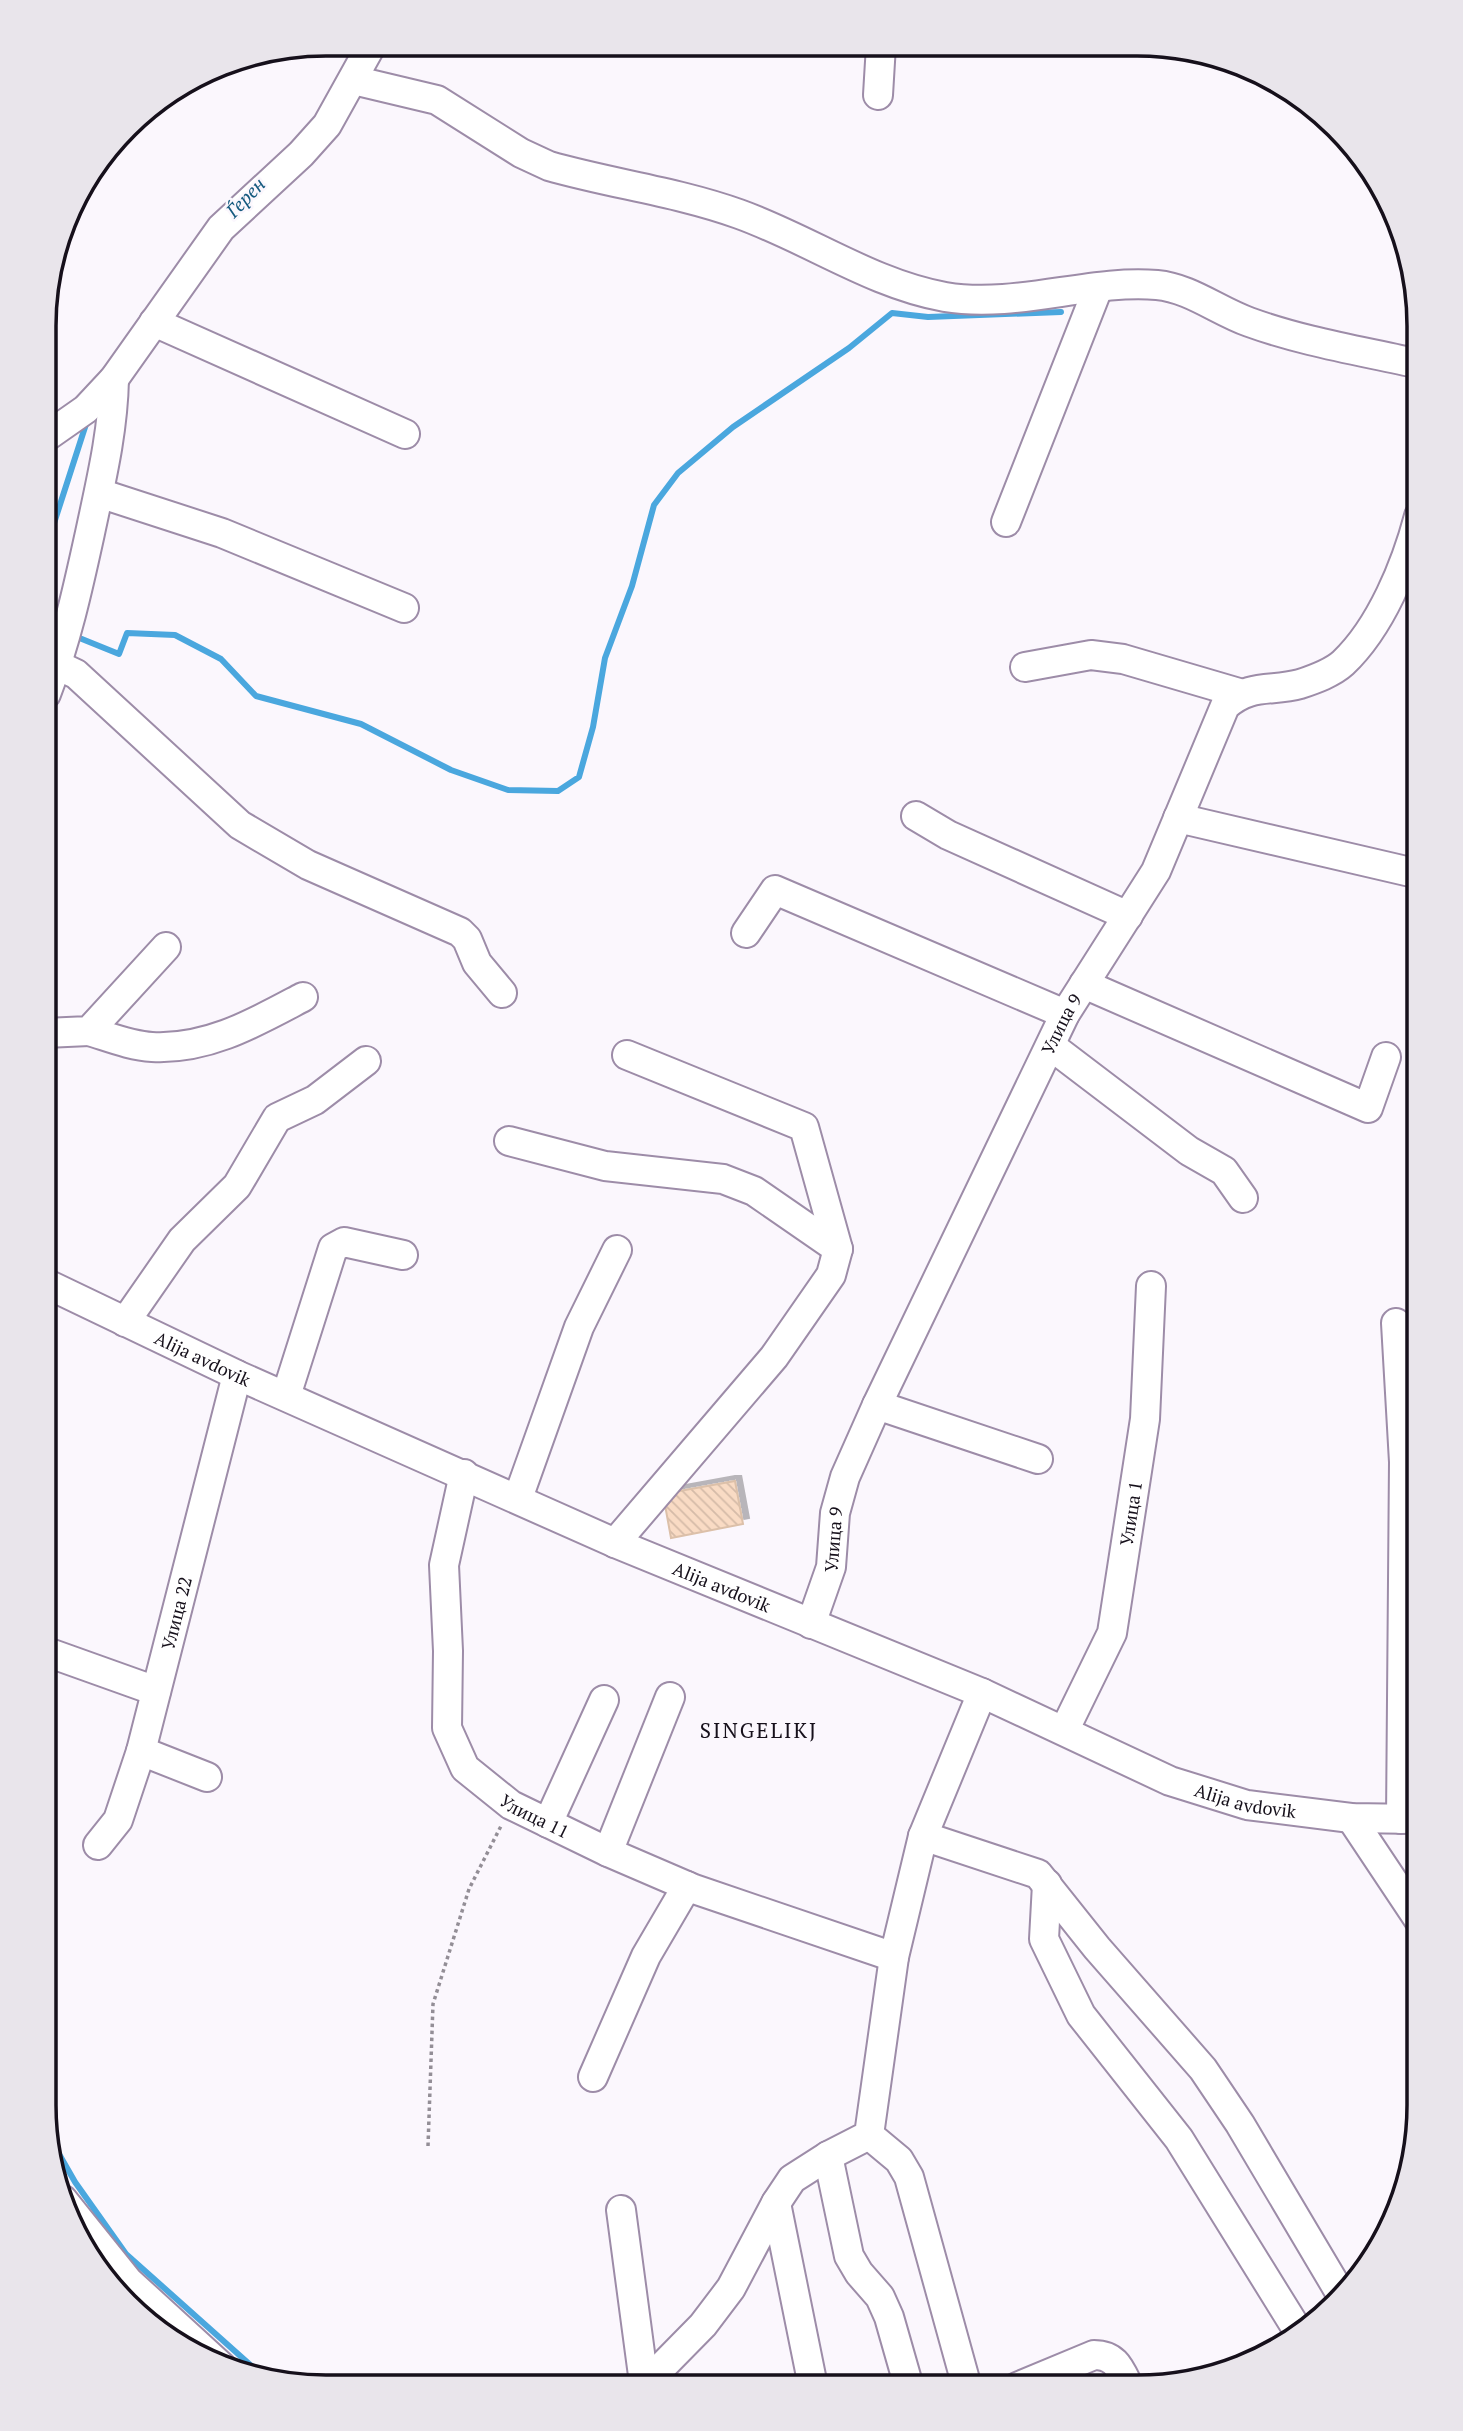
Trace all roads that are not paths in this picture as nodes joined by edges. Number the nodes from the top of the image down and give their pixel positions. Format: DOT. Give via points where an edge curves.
graph roads {
  1 [pos="366,56"];
  2 [pos="880,56"];
  3 [pos="353,80"];
  4 [pos="878,95"];
  5 [pos="1098,288"];
  6 [pos="154,322"];
  7 [pos="1407,361"];
  8 [pos="114,379"];
  9 [pos="56,431"];
  10 [pos="405,434"];
  11 [pos="99,493"];
  12 [pos="1006,522"];
  13 [pos="1407,548"];
  14 [pos="404,608"];
  15 [pos="60,655"];
  16 [pos="56,666"];
  17 [pos="1025,667"];
  18 [pos="1239,693"];
  19 [pos="916,816"];
  20 [pos="1178,818"];
  21 [pos="1407,870"];
  22 [pos="1128,916"];
  23 [pos="746,933"];
  24 [pos="166,947"];
  25 [pos="1084,984"];
  26 [pos="502,993"];
  27 [pos="303,997"];
  28 [pos="1065,1014"];
  29 [pos="89,1031"];
  30 [pos="56,1032"];
  31 [pos="1051,1046"];
  32 [pos="628,1055"];
  33 [pos="1386,1057"];
  34 [pos="366,1061"];
  35 [pos="509,1141"];
  36 [pos="1243,1198"];
  37 [pos="838,1249"];
  38 [pos="617,1250"];
  39 [pos="403,1255"];
  40 [pos="1152,1286"];
  41 [pos="56,1288"];
  42 [pos="125,1322"];
  43 [pos="1396,1323"];
  44 [pos="237,1375"];
  45 [pos="286,1396"];
  46 [pos="877,1405"];
  47 [pos="1038,1459"];
  48 [pos="464,1474"];
  49 [pos="518,1497"];
  50 [pos="615,1543"];
  51 [pos="811,1624"];
  52 [pos="1407,1640"];
  53 [pos="56,1655"];
  54 [pos="156,1691"];
  55 [pos="982,1693"];
  56 [pos="670,1697"];
  57 [pos="604,1700"];
  58 [pos="1065,1730"];
  59 [pos="141,1751"];
  60 [pos="207,1777"];
  61 [pos="1351,1818"];
  62 [pos="1407,1819"];
  63 [pos="548,1824"];
  64 [pos="923,1836"];
  65 [pos="98,1845"];
  66 [pos="608,1852"];
  67 [pos="1047,1884"];
  68 [pos="687,1886"];
  69 [pos="1407,1902"];
  70 [pos="894,1957"];
  71 [pos="593,2077"];
  72 [pos="869,2135"];
  73 [pos="828,2156"];
  74 [pos="776,2203"];
  75 [pos="621,2210"];
  76 [pos="126,2286"];
  77 [pos="1337,2287"];
  78 [pos="1294,2324"];
  79 [pos="180,2332"];
  80 [pos="642,2375"];
  81 [pos="652,2375"];
  82 [pos="811,2375"];
  83 [pos="906,2375"];
  84 [pos="964,2375"];
  85 [pos="1046,2375"];
  86 [pos="1123,2375"];
  1 -- 3 [label="street"];
  2 -- 4 [label="street"];
  3 -- 5 [label="street" via="437,100 549,166 737,213 898,284 947,297 1037,298"];
  3 -- 6 [label="street" via="327,125 221,228"];
  5 -- 7 [label="street" via="1178,288 1285,335"];
  5 -- 12 [label="street"];
  6 -- 8 [label="street"];
  6 -- 10 [label="street"];
  8 -- 9 [label="street" via="86,409"];
  8 -- 11 [label="street" via="111,434"];
  11 -- 14 [label="street" via="222,533"];
  11 -- 15 [label="street"];
  13 -- 18 [label="street" via="1379,614 1342,664 1298,684"];
  15 -- 16 [label="street"];
  15 -- 26 [label="street" via="240,825 308,865 460,932 477,963"];
  17 -- 18 [label="street" via="1091,654"];
  18 -- 20 [label="street, Улица 9" via="1225,706"];
  19 -- 22 [label="street" via="948,835"];
  20 -- 21 [label="street"];
  20 -- 22 [label="street, Улица 9" via="1156,871"];
  22 -- 25 [label="street, Улица 9"];
  23 -- 28 [label="street" via="775,890"];
  24 -- 29 [label="street"];
  25 -- 28 [label="street, Улица 9"];
  25 -- 33 [label="street" via="1368,1108"];
  27 -- 29 [label="street" via="236,1032 183,1045 150,1047"];
  28 -- 31 [label="street, Улица 9"];
  29 -- 30 [label="street"];
  31 -- 36 [label="street" via="1189,1151 1224,1171"];
  31 -- 46 [label="street, Улица 9"];
  32 -- 37 [label="street" via="804,1126"];
  34 -- 42 [label="street" via="315,1100 277,1118 237,1186 183,1240"];
  35 -- 37 [label="street" via="605,1167 723,1179 754,1191"];
  37 -- 50 [label="street" via="831,1275 774,1357"];
  38 -- 49 [label="street" via="579,1327"];
  39 -- 45 [label="street" via="344,1242 333,1248"];
  40 -- 58 [label="street, Улица 1" via="1145,1419 1112,1633"];
  41 -- 42 [label="street, Alija avdovik"];
  42 -- 44 [label="street, Alija avdovik"];
  43 -- 52 [label="street"];
  44 -- 45 [label="street, Alija avdovik"];
  44 -- 54 [label="street, Улица 22"];
  45 -- 48 [label="street, Alija avdovik"];
  46 -- 47 [label="street"];
  46 -- 51 [label="street, Улица 9" via="845,1477 835,1513 831,1567"];
  48 -- 49 [label="street, Alija avdovik"];
  48 -- 63 [label="street, Улица 11" via="444,1565 447,1728 465,1768 511,1805"];
  49 -- 50 [label="street, Alija avdovik"];
  50 -- 51 [label="street, Alija avdovik"];
  51 -- 55 [label="street, Alija avdovik"];
  53 -- 54 [label="street"];
  54 -- 59 [label="street, Улица 22"];
  55 -- 58 [label="street, Alija avdovik"];
  55 -- 64 [label="street"];
  56 -- 66 [label="street"];
  57 -- 63 [label="street"];
  58 -- 61 [label="street, Alija avdovik" via="1170,1781 1247,1805"];
  59 -- 60 [label="street"];
  59 -- 65 [label="street, Улица 22" via="118,1820"];
  61 -- 62 [label="street, Alija avdovik"];
  61 -- 69 [label="street"];
  63 -- 66 [label="street, Улица 11"];
  64 -- 67 [label="street" via="1038,1874"];
  64 -- 70 [label="street"];
  66 -- 68 [label="street, Улица 11"];
  67 -- 77 [label="street" via="1203,2069"];
  67 -- 78 [label="street" via="1044,1939 1081,2015 1179,2139"];
  68 -- 70 [label="street, Улица 11"];
  68 -- 71 [label="street" via="646,1956"];
  70 -- 72 [label="street"];
  72 -- 73 [label="street"];
  72 -- 84 [label="street" via="899,2160 909,2177"];
  73 -- 74 [label="street" via="792,2179"];
  73 -- 83 [label="street" via="849,2256 880,2297"];
  74 -- 81 [label="street" via="731,2288 703,2325"];
  74 -- 82 [label="street"];
  75 -- 80 [label="street"];
  76 -- 79 [label="street"];
  85 -- 86 [label="street" via="1094,2355 1106,2355"];
}
